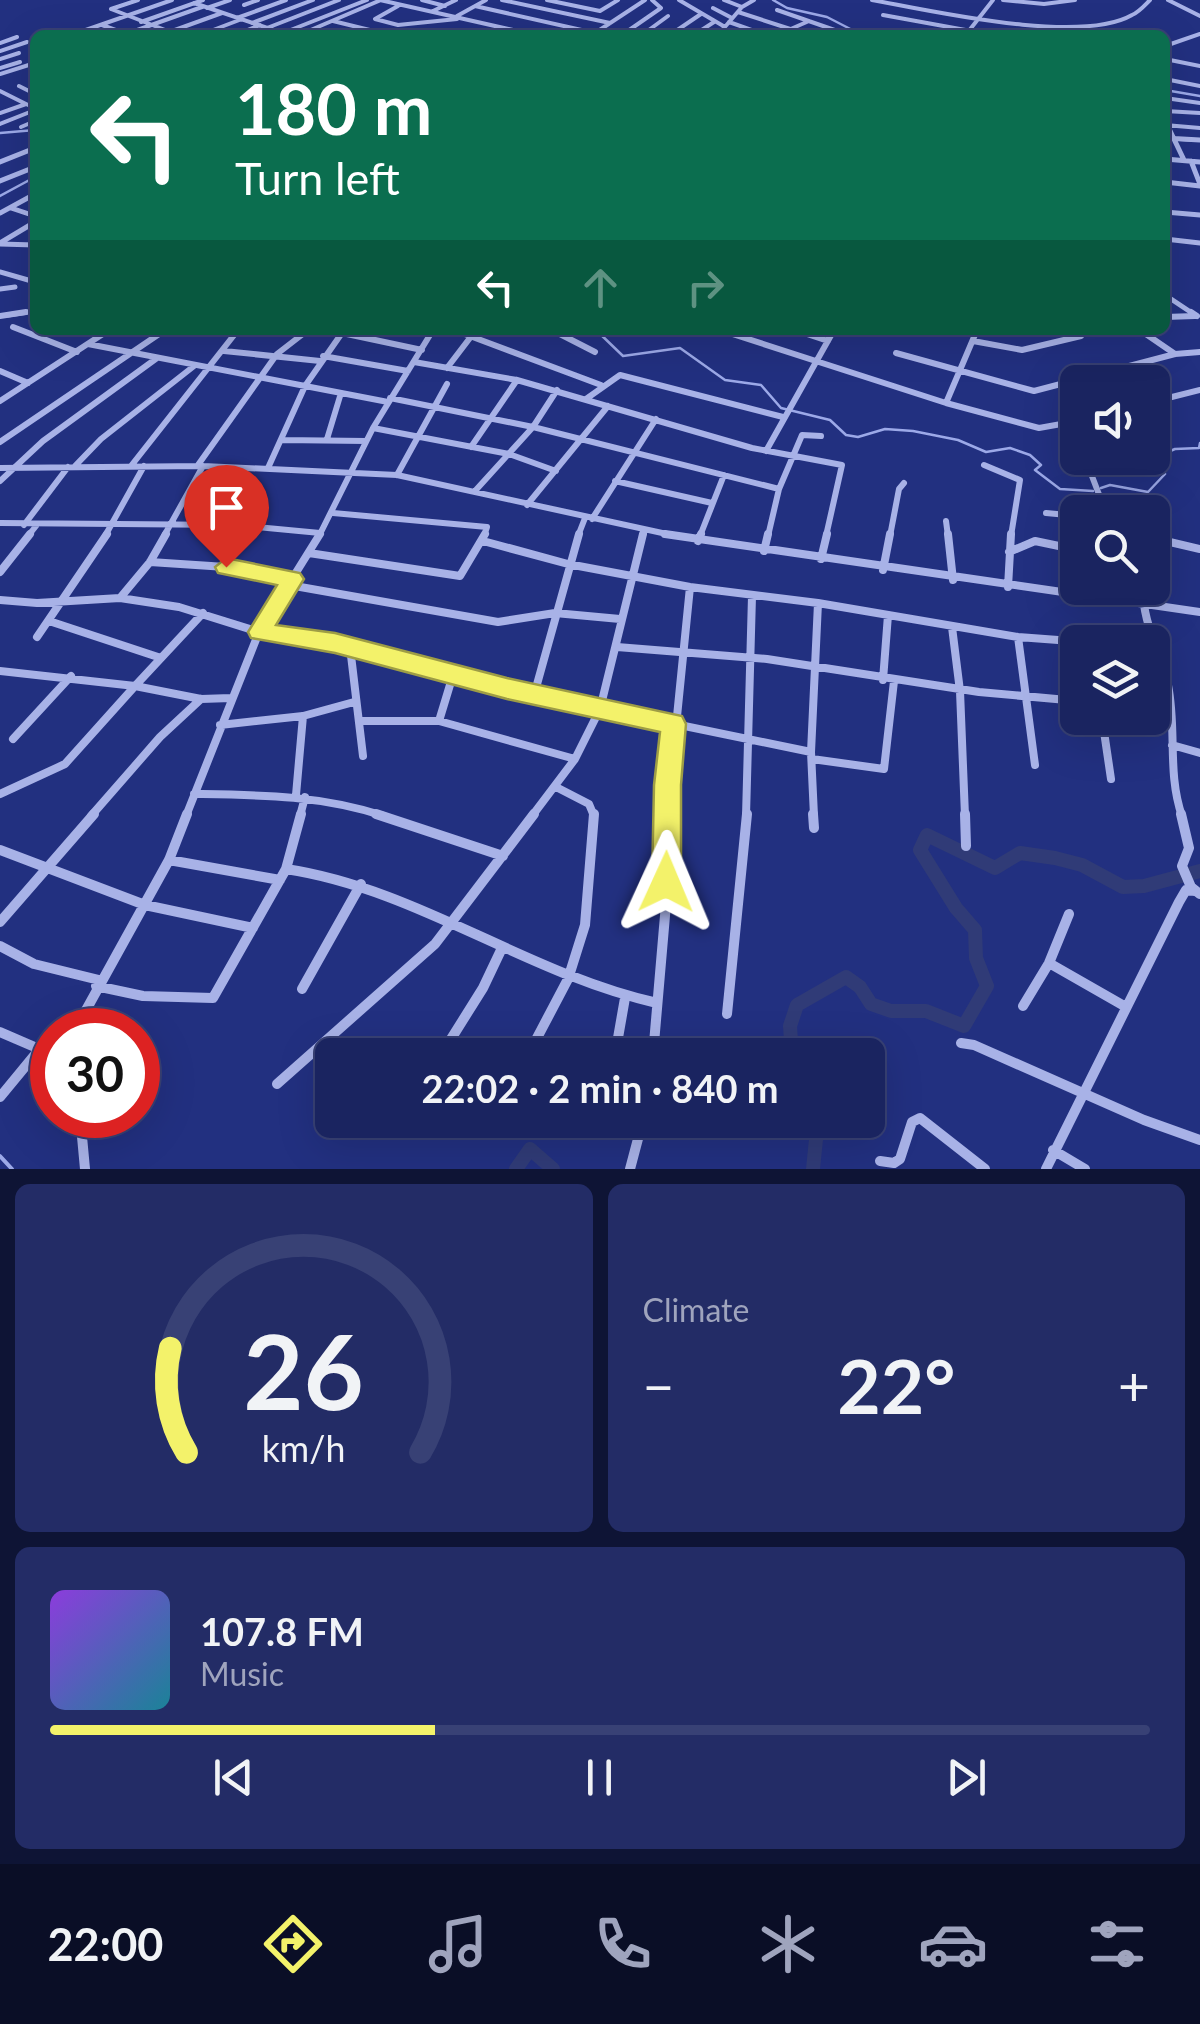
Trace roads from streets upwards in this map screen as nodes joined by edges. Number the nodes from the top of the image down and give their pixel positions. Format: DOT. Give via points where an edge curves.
graph roads {
  1 [pos="138,0"];
  2 [pos="170,0"];
  3 [pos="230,0"];
  4 [pos="258,0"];
  5 [pos="286,0"];
  6 [pos="313,0"];
  7 [pos="339,0"];
  8 [pos="422,0"];
  9 [pos="456,0"];
  10 [pos="486,0"];
  11 [pos="502,0"];
  12 [pos="547,0"];
  13 [pos="588,0"];
  14 [pos="618,0"];
  15 [pos="648,0"];
  16 [pos="680,0"];
  17 [pos="724,0"];
  18 [pos="754,0"];
  19 [pos="872,0"];
  20 [pos="993,0"];
  21 [pos="1003,0"];
  22 [pos="1075,0"];
  23 [pos="1150,0"];
  24 [pos="1168,0"];
  25 [pos="378,1"];
  26 [pos="563,2"];
  27 [pos="205,5"];
  28 [pos="186,6"];
  29 [pos="398,6"];
  30 [pos="445,6"];
  31 [pos="475,6"];
  32 [pos="577,6"];
  33 [pos="713,8"];
  34 [pos="740,9"];
  35 [pos="258,10"];
  36 [pos="549,10"];
  37 [pos="777,10"];
  38 [pos="432,11"];
  39 [pos="222,13"];
  40 [pos="701,14"];
  41 [pos="884,15"];
  42 [pos="126,16"];
  43 [pos="668,16"];
  44 [pos="1200,16"];
  45 [pos="458,18"];
  46 [pos="980,18"];
  47 [pos="240,19"];
  48 [pos="535,19"];
  49 [pos="809,20"];
  50 [pos="333,21"];
  51 [pos="141,22"];
  52 [pos="610,22"];
  53 [pos="714,22"];
  54 [pos="728,22"];
  55 [pos="252,23"];
  56 [pos="102,24"];
  57 [pos="152,25"];
  58 [pos="564,26"];
  59 [pos="263,27"];
  60 [pos="499,28"];
  61 [pos="790,29"];
  62 [pos="86,30"];
  63 [pos="117,30"];
  64 [pos="138,30"];
  65 [pos="165,30"];
  66 [pos="175,30"];
  67 [pos="212,30"];
  68 [pos="252,30"];
  69 [pos="271,30"];
  70 [pos="294,30"];
  71 [pos="311,30"];
  72 [pos="364,30"];
  73 [pos="505,30"];
  74 [pos="516,30"];
  75 [pos="559,30"];
  76 [pos="582,30"];
  77 [pos="599,30"];
  78 [pos="628,30"];
  79 [pos="649,30"];
  80 [pos="677,30"];
  81 [pos="702,30"];
  82 [pos="723,30"];
  83 [pos="751,30"];
  84 [pos="793,30"];
  85 [pos="836,30"];
  86 [pos="953,30"];
  87 [pos="970,30"];
  88 [pos="1051,30"];
  89 [pos="1065,30"];
  90 [pos="1200,34"];
  91 [pos="17,38"];
  92 [pos="0,42"];
  93 [pos="28,42"];
  94 [pos="1170,44"];
  95 [pos="0,51"];
  96 [pos="20,53"];
  97 [pos="0,60"];
  98 [pos="1170,60"];
  99 [pos="30,64"];
  100 [pos="1200,66"];
  101 [pos="1,75"];
  102 [pos="1170,80"];
  103 [pos="19,86"];
  104 [pos="1200,86"];
  105 [pos="0,92"];
  106 [pos="30,93"];
  107 [pos="30,99"];
  108 [pos="1170,99"];
  109 [pos="24,103"];
  110 [pos="1200,103"];
  111 [pos="30,106"];
  112 [pos="2,110"];
  113 [pos="30,111"];
  114 [pos="1170,111"];
  115 [pos="1200,113"];
  116 [pos="30,123"];
  117 [pos="0,124"];
  118 [pos="1170,124"];
  119 [pos="21,126"];
  120 [pos="1200,128"];
  121 [pos="1170,132"];
  122 [pos="1173,138"];
  123 [pos="1200,140"];
  124 [pos="30,152"];
  125 [pos="1170,158"];
  126 [pos="1188,160"];
  127 [pos="0,162"];
  128 [pos="1200,162"];
  129 [pos="30,169"];
  130 [pos="0,181"];
  131 [pos="1170,182"];
  132 [pos="1200,185"];
  133 [pos="30,197"];
  134 [pos="10,208"];
  135 [pos="1170,213"];
  136 [pos="0,214"];
  137 [pos="1200,216"];
  138 [pos="30,217"];
  139 [pos="30,222"];
  140 [pos="1170,240"];
  141 [pos="0,243"];
  142 [pos="1200,243"];
  143 [pos="30,245"];
  144 [pos="0,272"];
  145 [pos="30,281"];
  146 [pos="15,287"];
  147 [pos="0,289"];
  148 [pos="1170,297"];
  149 [pos="30,312"];
  150 [pos="0,316"];
  151 [pos="1198,316"];
  152 [pos="1170,317"];
  153 [pos="13,327"];
  154 [pos="30,334"];
  155 [pos="33,335"];
  156 [pos="102,335"];
  157 [pos="156,335"];
  158 [pos="235,335"];
  159 [pos="302,335"];
  160 [pos="340,335"];
  161 [pos="355,335"];
  162 [pos="430,335"];
  163 [pos="472,335"];
  164 [pos="479,335"];
  165 [pos="562,335"];
  166 [pos="735,335"];
  167 [pos="810,335"];
  168 [pos="831,335"];
  169 [pos="975,335"];
  170 [pos="1080,335"];
  171 [pos="1147,335"];
  172 [pos="828,341"];
  173 [pos="973,342"];
  174 [pos="88,344"];
  175 [pos="422,350"];
  176 [pos="224,351"];
  177 [pos="76,352"];
  178 [pos="132,352"];
  179 [pos="595,352"];
  180 [pos="896,352"];
  181 [pos="1200,352"];
  182 [pos="277,354"];
  183 [pos="1175,354"];
  184 [pos="158,358"];
  185 [pos="322,359"];
  186 [pos="816,361"];
  187 [pos="414,362"];
  188 [pos="194,366"];
  189 [pos="447,368"];
  190 [pos="212,370"];
  191 [pos="0,371"];
  192 [pos="408,372"];
  193 [pos="958,372"];
  194 [pos="259,378"];
  195 [pos="517,380"];
  196 [pos="28,383"];
  197 [pos="448,384"];
  198 [pos="601,385"];
  199 [pos="305,386"];
  200 [pos="557,390"];
  201 [pos="1200,390"];
  202 [pos="341,394"];
  203 [pos="1170,398"];
  204 [pos="586,399"];
  205 [pos="389,400"];
  206 [pos="0,401"];
  207 [pos="946,404"];
  208 [pos="608,406"];
  209 [pos="436,409"];
  210 [pos="785,412"];
  211 [pos="488,418"];
  212 [pos="656,419"];
  213 [pos="1060,425"];
  214 [pos="532,427"];
  215 [pos="373,428"];
  216 [pos="419,434"];
  217 [pos="821,436"];
  218 [pos="281,440"];
  219 [pos="326,440"];
  220 [pos="584,440"];
  221 [pos="0,442"];
  222 [pos="366,442"];
  223 [pos="471,447"];
  224 [pos="766,451"];
  225 [pos="509,454"];
  226 [pos="636,454"];
  227 [pos="793,458"];
  228 [pos="984,465"];
  229 [pos="131,466"];
  230 [pos="144,466"];
  231 [pos="200,466"];
  232 [pos="71,467"];
  233 [pos="0,468"];
  234 [pos="14,468"];
  235 [pos="268,468"];
  236 [pos="556,472"];
  237 [pos="352,473"];
  238 [pos="397,475"];
  239 [pos="724,475"];
  240 [pos="0,481"];
  241 [pos="616,482"];
  242 [pos="904,483"];
  243 [pos="779,490"];
  244 [pos="474,491"];
  245 [pos="712,503"];
  246 [pos="528,505"];
  247 [pos="333,513"];
  248 [pos="1046,513"];
  249 [pos="1060,514"];
  250 [pos="588,518"];
  251 [pos="946,521"];
  252 [pos="0,523"];
  253 [pos="114,523"];
  254 [pos="172,523"];
  255 [pos="24,525"];
  256 [pos="36,526"];
  257 [pos="644,531"];
  258 [pos="320,534"];
  259 [pos="484,541"];
  260 [pos="1170,541"];
  261 [pos="698,542"];
  262 [pos="1060,546"];
  263 [pos="1200,549"];
  264 [pos="764,551"];
  265 [pos="1009,552"];
  266 [pos="309,553"];
  267 [pos="821,559"];
  268 [pos="150,562"];
  269 [pos="568,564"];
  270 [pos="2,568"];
  271 [pos="883,570"];
  272 [pos="633,574"];
  273 [pos="954,580"];
  274 [pos="290,582"];
  275 [pos="690,587"];
  276 [pos="1008,587"];
  277 [pos="752,596"];
  278 [pos="120,598"];
  279 [pos="0,600"];
  280 [pos="62,603"];
  281 [pos="818,603"];
  282 [pos="1144,606"];
  283 [pos="203,612"];
  284 [pos="1200,612"];
  285 [pos="555,613"];
  286 [pos="888,615"];
  287 [pos="620,619"];
  288 [pos="48,620"];
  289 [pos="1149,625"];
  290 [pos="952,627"];
  291 [pos="260,632"];
  292 [pos="37,637"];
  293 [pos="1018,637"];
  294 [pos="1060,640"];
  295 [pos="616,646"];
  296 [pos="350,647"];
  297 [pos="680,653"];
  298 [pos="158,656"];
  299 [pos="749,659"];
  300 [pos="816,666"];
  301 [pos="0,671"];
  302 [pos="452,675"];
  303 [pos="71,676"];
  304 [pos="888,681"];
  305 [pos="134,686"];
  306 [pos="960,691"];
  307 [pos="534,695"];
  308 [pos="201,698"];
  309 [pos="231,698"];
  310 [pos="1027,699"];
  311 [pos="1060,701"];
  312 [pos="354,702"];
  313 [pos="1170,707"];
  314 [pos="600,709"];
  315 [pos="304,716"];
  316 [pos="1171,717"];
  317 [pos="439,721"];
  318 [pos="360,722"];
  319 [pos="673,724"];
  320 [pos="220,725"];
  321 [pos="1105,735"];
  322 [pos="748,738"];
  323 [pos="14,739"];
  324 [pos="1172,745"];
  325 [pos="1200,754"];
  326 [pos="812,755"];
  327 [pos="363,756"];
  328 [pos="575,759"];
  329 [pos="1035,765"];
  330 [pos="1112,778"];
  331 [pos="556,787"];
  332 [pos="4,793"];
  333 [pos="194,794"];
  334 [pos="300,796"];
  335 [pos="0,802"];
  336 [pos="814,828"];
  337 [pos="966,846"];
  338 [pos="0,850"];
  339 [pos="502,856"];
  340 [pos="169,860"];
  341 [pos="286,869"];
  342 [pos="47,870"];
  343 [pos="280,880"];
  344 [pos="361,884"];
  345 [pos="1196,891"];
  346 [pos="146,905"];
  347 [pos="1069,914"];
  348 [pos="0,922"];
  349 [pos="451,924"];
  350 [pos="253,928"];
  351 [pos="0,946"];
  352 [pos="502,948"];
  353 [pos="1050,963"];
  354 [pos="568,979"];
  355 [pos="98,983"];
  356 [pos="302,989"];
  357 [pos="625,998"];
  358 [pos="657,1003"];
  359 [pos="1023,1006"];
  360 [pos="1126,1007"];
  361 [pos="85,1008"];
  362 [pos="727,1014"];
  363 [pos="0,1032"];
  364 [pos="452,1038"];
  365 [pos="537,1038"];
  366 [pos="619,1038"];
  367 [pos="655,1038"];
  368 [pos="961,1044"];
  369 [pos="30,1045"];
  370 [pos="30,1057"];
  371 [pos="278,1084"];
  372 [pos="1081,1094"];
  373 [pos="0,1097"];
  374 [pos="83,1138"];
  375 [pos="638,1138"];
  376 [pos="1200,1140"];
  377 [pos="1054,1150"];
  378 [pos="880,1162"];
  379 [pos="86,1169"];
  380 [pos="630,1169"];
  381 [pos="985,1169"];
  382 [pos="1046,1169"];
  383 [pos="1085,1169"];
  1 -- 42 [label="street" via="112,9"];
  2 -- 28 [label="street"];
  2 -- 42 [label="street"];
  3 -- 27 [label="street"];
  4 -- 35 [label="street" via="244,5"];
  5 -- 35 [label="street"];
  6 -- 55 [label="street"];
  7 -- 59 [label="street"];
  8 -- 30 [label="street"];
  9 -- 30 [label="street"];
  10 -- 31 [label="street"];
  11 -- 36 [label="street"];
  12 -- 26 [label="street"];
  13 -- 32 [label="street"];
  14 -- 32 [label="street" via="600,11"];
  15 -- 52 [label="street"];
  15 -- 78 [label="street" via="661,8"];
  16 -- 40 [label="street"];
  17 -- 34 [label="street"];
  18 -- 34 [label="street"];
  19 -- 46 [label="street"];
  20 -- 46 [label="street"];
  21 -- 22 [label="street"];
  23 -- 89 [label="street" via="1120,20"];
  24 -- 44 [label="street"];
  25 -- 29 [label="street"];
  25 -- 38 [label="street"];
  25 -- 50 [label="street"];
  25 -- 70 [label="street"];
  26 -- 32 [label="street"];
  26 -- 36 [label="street"];
  27 -- 28 [label="street"];
  27 -- 39 [label="street"];
  27 -- 57 [label="street"];
  28 -- 51 [label="street"];
  29 -- 45 [label="street"];
  29 -- 45 [label="street" via="375,19 398,26"];
  30 -- 38 [label="street"];
  31 -- 45 [label="street"];
  31 -- 48 [label="street"];
  33 -- 54 [label="street"];
  34 -- 54 [label="street"];
  34 -- 61 [label="street"];
  35 -- 47 [label="street"];
  36 -- 48 [label="street"];
  36 -- 52 [label="street"];
  37 -- 49 [label="street"];
  38 -- 45 [label="street"];
  39 -- 47 [label="street"];
  39 -- 66 [label="street"];
  40 -- 53 [label="street"];
  40 -- 80 [label="street"];
  41 -- 86 [label="street"];
  42 -- 51 [label="street"];
  42 -- 56 [label="street"];
  43 -- 79 [label="street"];
  45 -- 60 [label="street"];
  46 -- 87 [label="street"];
  46 -- 88 [label="street"];
  47 -- 55 [label="street"];
  47 -- 67 [label="street"];
  48 -- 58 [label="street"];
  49 -- 61 [label="street"];
  49 -- 85 [label="street"];
  50 -- 71 [label="street"];
  50 -- 72 [label="street"];
  51 -- 57 [label="street"];
  52 -- 77 [label="street"];
  53 -- 54 [label="street"];
  53 -- 81 [label="street"];
  54 -- 82 [label="street"];
  54 -- 83 [label="street"];
  55 -- 59 [label="street"];
  56 -- 62 [label="street"];
  56 -- 63 [label="street"];
  57 -- 64 [label="street"];
  57 -- 65 [label="street"];
  58 -- 75 [label="street"];
  58 -- 76 [label="street"];
  59 -- 68 [label="street"];
  59 -- 69 [label="street"];
  60 -- 73 [label="street"];
  60 -- 74 [label="street"];
  61 -- 84 [label="street"];
  90 -- 94 [label="street"];
  91 -- 92 [label="street"];
  93 -- 95 [label="street"];
  96 -- 97 [label="street"];
  98 -- 100 [label="street"];
  99 -- 101 [label="street"];
  102 -- 104 [label="street"];
  103 -- 106 [label="street"];
  105 -- 109 [label="street"];
  107 -- 109 [label="street"];
  108 -- 110 [label="street"];
  109 -- 111 [label="street"];
  109 -- 112 [label="street"];
  113 -- 117 [label="street"];
  114 -- 115 [label="street"];
  116 -- 119 [label="street"];
  118 -- 120 [label="street"];
  121 -- 122 [label="street"];
  122 -- 123 [label="street"];
  122 -- 126 [label="street"];
  124 -- 127 [label="street"];
  125 -- 126 [label="street"];
  126 -- 128 [label="street"];
  126 -- 132 [label="street"];
  129 -- 130 [label="street"];
  131 -- 132 [label="street"];
  133 -- 134 [label="street"];
  134 -- 136 [label="street"];
  134 -- 138 [label="street"];
  135 -- 137 [label="street"];
  139 -- 141 [label="street"];
  140 -- 142 [label="street"];
  141 -- 143 [label="street"];
  144 -- 145 [label="street"];
  146 -- 147 [label="street"];
  148 -- 151 [label="street"];
  149 -- 150 [label="street"];
  151 -- 152 [label="street"];
  153 -- 154 [label="street"];
  155 -- 177 [label="street"];
  156 -- 174 [label="street"];
  157 -- 178 [label="street"];
  158 -- 176 [label="street"];
  159 -- 182 [label="street"];
  160 -- 185 [label="street"];
  161 -- 175 [label="street"];
  162 -- 175 [label="street"];
  163 -- 189 [label="street"];
  164 -- 198 [label="street"];
  165 -- 179 [label="street"];
  166 -- 186 [label="street"];
  167 -- 172 [label="street"];
  168 -- 172 [label="street"];
  169 -- 173 [label="street"];
  170 -- 173 [label="street" via="1022,350"];
  171 -- 183 [label="street"];
  172 -- 186 [label="street"];
  173 -- 193 [label="street"];
  174 -- 177 [label="street"];
  174 -- 178 [label="street"];
  175 -- 187 [label="street"];
  176 -- 182 [label="street"];
  176 -- 190 [label="street"];
  177 -- 196 [label="street"];
  178 -- 184 [label="street"];
  178 -- 221 [label="street"];
  180 -- 193 [label="street"];
  181 -- 183 [label="street"];
  182 -- 185 [label="street"];
  182 -- 194 [label="street"];
  183 -- 193 [label="street" via="1034,392"];
  184 -- 188 [label="street"];
  184 -- 234 [label="street"];
  185 -- 192 [label="street"];
  185 -- 199 [label="street"];
  186 -- 207 [label="street"];
  186 -- 210 [label="street"];
  187 -- 189 [label="street"];
  187 -- 192 [label="street"];
  188 -- 190 [label="street"];
  188 -- 232 [label="street"];
  189 -- 195 [label="street"];
  190 -- 194 [label="street"];
  190 -- 229 [label="street"];
  191 -- 196 [label="street"];
  192 -- 205 [label="street"];
  193 -- 207 [label="street"];
  194 -- 199 [label="street"];
  194 -- 231 [label="street"];
  195 -- 200 [label="street"];
  195 -- 211 [label="street"];
  196 -- 206 [label="street"];
  197 -- 209 [label="street"];
  198 -- 204 [label="street"];
  198 -- 210 [label="street" via="626,376"];
  199 -- 202 [label="street"];
  199 -- 218 [label="street"];
  200 -- 204 [label="street"];
  200 -- 214 [label="street"];
  201 -- 203 [label="street"];
  202 -- 205 [label="street"];
  202 -- 219 [label="street"];
  204 -- 208 [label="street"];
  205 -- 209 [label="street"];
  205 -- 215 [label="street"];
  207 -- 213 [label="street" via="1039,428"];
  208 -- 212 [label="street"];
  208 -- 220 [label="street"];
  209 -- 211 [label="street"];
  209 -- 216 [label="street"];
  210 -- 224 [label="street"];
  211 -- 214 [label="street"];
  211 -- 223 [label="street"];
  212 -- 224 [label="street"];
  212 -- 226 [label="street"];
  214 -- 220 [label="street"];
  214 -- 225 [label="street"];
  215 -- 216 [label="street"];
  215 -- 222 [label="street"];
  216 -- 223 [label="street"];
  216 -- 238 [label="street"];
  217 -- 227 [label="street" via="802,435"];
  218 -- 219 [label="street"];
  218 -- 235 [label="street"];
  219 -- 222 [label="street"];
  220 -- 226 [label="street"];
  220 -- 236 [label="street"];
  222 -- 237 [label="street"];
  223 -- 225 [label="street"];
  224 -- 227 [label="street"];
  225 -- 236 [label="street"];
  225 -- 244 [label="street"];
  226 -- 239 [label="street"];
  226 -- 241 [label="street"];
  227 -- 243 [label="street"];
  227 -- 267 [label="street" via="842,466"];
  228 -- 265 [label="street" via="1020,480"];
  229 -- 230 [label="street"];
  229 -- 232 [label="street"];
  230 -- 231 [label="street"];
  230 -- 253 [label="street"];
  231 -- 235 [label="street"];
  231 -- 254 [label="street"];
  232 -- 234 [label="street"];
  232 -- 255 [label="street"];
  233 -- 234 [label="street"];
  234 -- 240 [label="street"];
  235 -- 237 [label="street"];
  236 -- 246 [label="street"];
  237 -- 238 [label="street"];
  237 -- 247 [label="street"];
  238 -- 244 [label="street"];
  239 -- 243 [label="street"];
  239 -- 245 [label="street"];
  241 -- 245 [label="street"];
  241 -- 250 [label="street"];
  242 -- 271 [label="street"];
  243 -- 264 [label="street"];
  244 -- 246 [label="street"];
  245 -- 261 [label="street"];
  246 -- 250 [label="street"];
  247 -- 258 [label="street"];
  247 -- 259 [label="street" via="487,527"];
  248 -- 249 [label="street"];
  250 -- 257 [label="street"];
  250 -- 269 [label="street"];
  251 -- 273 [label="street"];
  252 -- 255 [label="street"];
  253 -- 254 [label="street"];
  253 -- 256 [label="street"];
  253 -- 280 [label="street"];
  254 -- 258 [label="street"];
  254 -- 268 [label="street"];
  255 -- 256 [label="street"];
  256 -- 270 [label="street"];
  257 -- 261 [label="street"];
  257 -- 272 [label="street"];
  258 -- 266 [label="street"];
  259 -- 266 [label="street" via="460,576"];
  259 -- 269 [label="street"];
  260 -- 263 [label="street"];
  261 -- 264 [label="street"];
  262 -- 265 [label="street" via="1036,541"];
  264 -- 267 [label="street"];
  265 -- 276 [label="street"];
  266 -- 274 [label="street"];
  267 -- 271 [label="street"];
  268 -- 274 [label="street" via="226,567"];
  268 -- 278 [label="street"];
  269 -- 272 [label="street"];
  269 -- 285 [label="street"];
  271 -- 273 [label="street"];
  272 -- 275 [label="street"];
  272 -- 287 [label="street"];
  273 -- 276 [label="street"];
  274 -- 285 [label="street" via="498,622"];
  274 -- 291 [label="street"];
  275 -- 277 [label="street"];
  275 -- 297 [label="street"];
  276 -- 282 [label="street"];
  277 -- 281 [label="street"];
  277 -- 299 [label="street"];
  278 -- 280 [label="street"];
  278 -- 283 [label="street"];
  279 -- 280 [label="street"];
  280 -- 288 [label="street"];
  281 -- 286 [label="street"];
  281 -- 300 [label="street"];
  282 -- 284 [label="street"];
  282 -- 289 [label="street"];
  283 -- 291 [label="street"];
  283 -- 298 [label="street"];
  285 -- 287 [label="street"];
  285 -- 307 [label="street"];
  286 -- 290 [label="street"];
  286 -- 304 [label="street"];
  287 -- 295 [label="street"];
  288 -- 292 [label="street"];
  288 -- 298 [label="street"];
  290 -- 293 [label="street"];
  290 -- 306 [label="street"];
  291 -- 296 [label="street"];
  291 -- 309 [label="street"];
  293 -- 294 [label="street"];
  293 -- 310 [label="street"];
  295 -- 297 [label="street"];
  295 -- 314 [label="street"];
  296 -- 302 [label="street"];
  296 -- 312 [label="street"];
  297 -- 299 [label="street"];
  297 -- 319 [label="street"];
  298 -- 305 [label="street"];
  299 -- 300 [label="street"];
  299 -- 322 [label="street"];
  300 -- 304 [label="street"];
  300 -- 326 [label="street"];
  301 -- 303 [label="street"];
  302 -- 307 [label="street"];
  302 -- 317 [label="street"];
  303 -- 305 [label="street"];
  303 -- 323 [label="street"];
  304 -- 306 [label="street"];
  304 -- 326 [label="street" via="884,769"];
  305 -- 308 [label="street"];
  305 -- 332 [label="street" via="65,764"];
  306 -- 310 [label="street"];
  306 -- 337 [label="street"];
  307 -- 314 [label="street"];
  308 -- 309 [label="street"];
  308 -- 342 [label="street"];
  309 -- 320 [label="street"];
  310 -- 311 [label="street"];
  310 -- 329 [label="street"];
  312 -- 315 [label="street"];
  312 -- 318 [label="street"];
  313 -- 316 [label="street"];
  314 -- 319 [label="street"];
  314 -- 328 [label="street"];
  315 -- 320 [label="street"];
  315 -- 334 [label="street"];
  316 -- 324 [label="street"];
  317 -- 318 [label="street"];
  317 -- 328 [label="street"];
  318 -- 327 [label="street"];
  319 -- 322 [label="street"];
  319 -- 358 [label="street"];
  320 -- 333 [label="street"];
  321 -- 330 [label="street"];
  322 -- 326 [label="street"];
  322 -- 362 [label="street"];
  324 -- 325 [label="street"];
  324 -- 345 [label="street" via="1174,786 1192,852 1182,866"];
  326 -- 336 [label="street"];
  328 -- 331 [label="street"];
  331 -- 339 [label="street"];
  331 -- 354 [label="street" via="594,813 585,925"];
  332 -- 335 [label="street"];
  333 -- 334 [label="street"];
  333 -- 340 [label="street"];
  334 -- 339 [label="street" via="404,821"];
  334 -- 341 [label="street"];
  338 -- 342 [label="street"];
  339 -- 349 [label="street"];
  340 -- 343 [label="street"];
  340 -- 346 [label="street"];
  341 -- 343 [label="street"];
  341 -- 344 [label="street"];
  342 -- 346 [label="street"];
  342 -- 348 [label="street"];
  343 -- 350 [label="street"];
  344 -- 349 [label="street"];
  344 -- 356 [label="street"];
  345 -- 360 [label="street" via="1186,890"];
  346 -- 350 [label="street"];
  346 -- 355 [label="street"];
  347 -- 353 [label="street"];
  349 -- 352 [label="street"];
  349 -- 371 [label="street" via="411,968"];
  350 -- 355 [label="street" via="210,1000 143,996"];
  351 -- 355 [label="street"];
  352 -- 354 [label="street"];
  352 -- 364 [label="street"];
  353 -- 359 [label="street"];
  353 -- 360 [label="street"];
  354 -- 357 [label="street"];
  354 -- 365 [label="street"];
  355 -- 361 [label="street"];
  357 -- 358 [label="street"];
  357 -- 366 [label="street"];
  358 -- 367 [label="street"];
  360 -- 372 [label="street"];
  363 -- 369 [label="street"];
  368 -- 372 [label="street"];
  370 -- 373 [label="street"];
  372 -- 376 [label="street"];
  372 -- 377 [label="street"];
  374 -- 379 [label="street"];
  375 -- 380 [label="street"];
  377 -- 382 [label="street"];
  377 -- 383 [label="street"];
  378 -- 381 [label="street" via="900,1159 912,1122 920,1118"];
}
